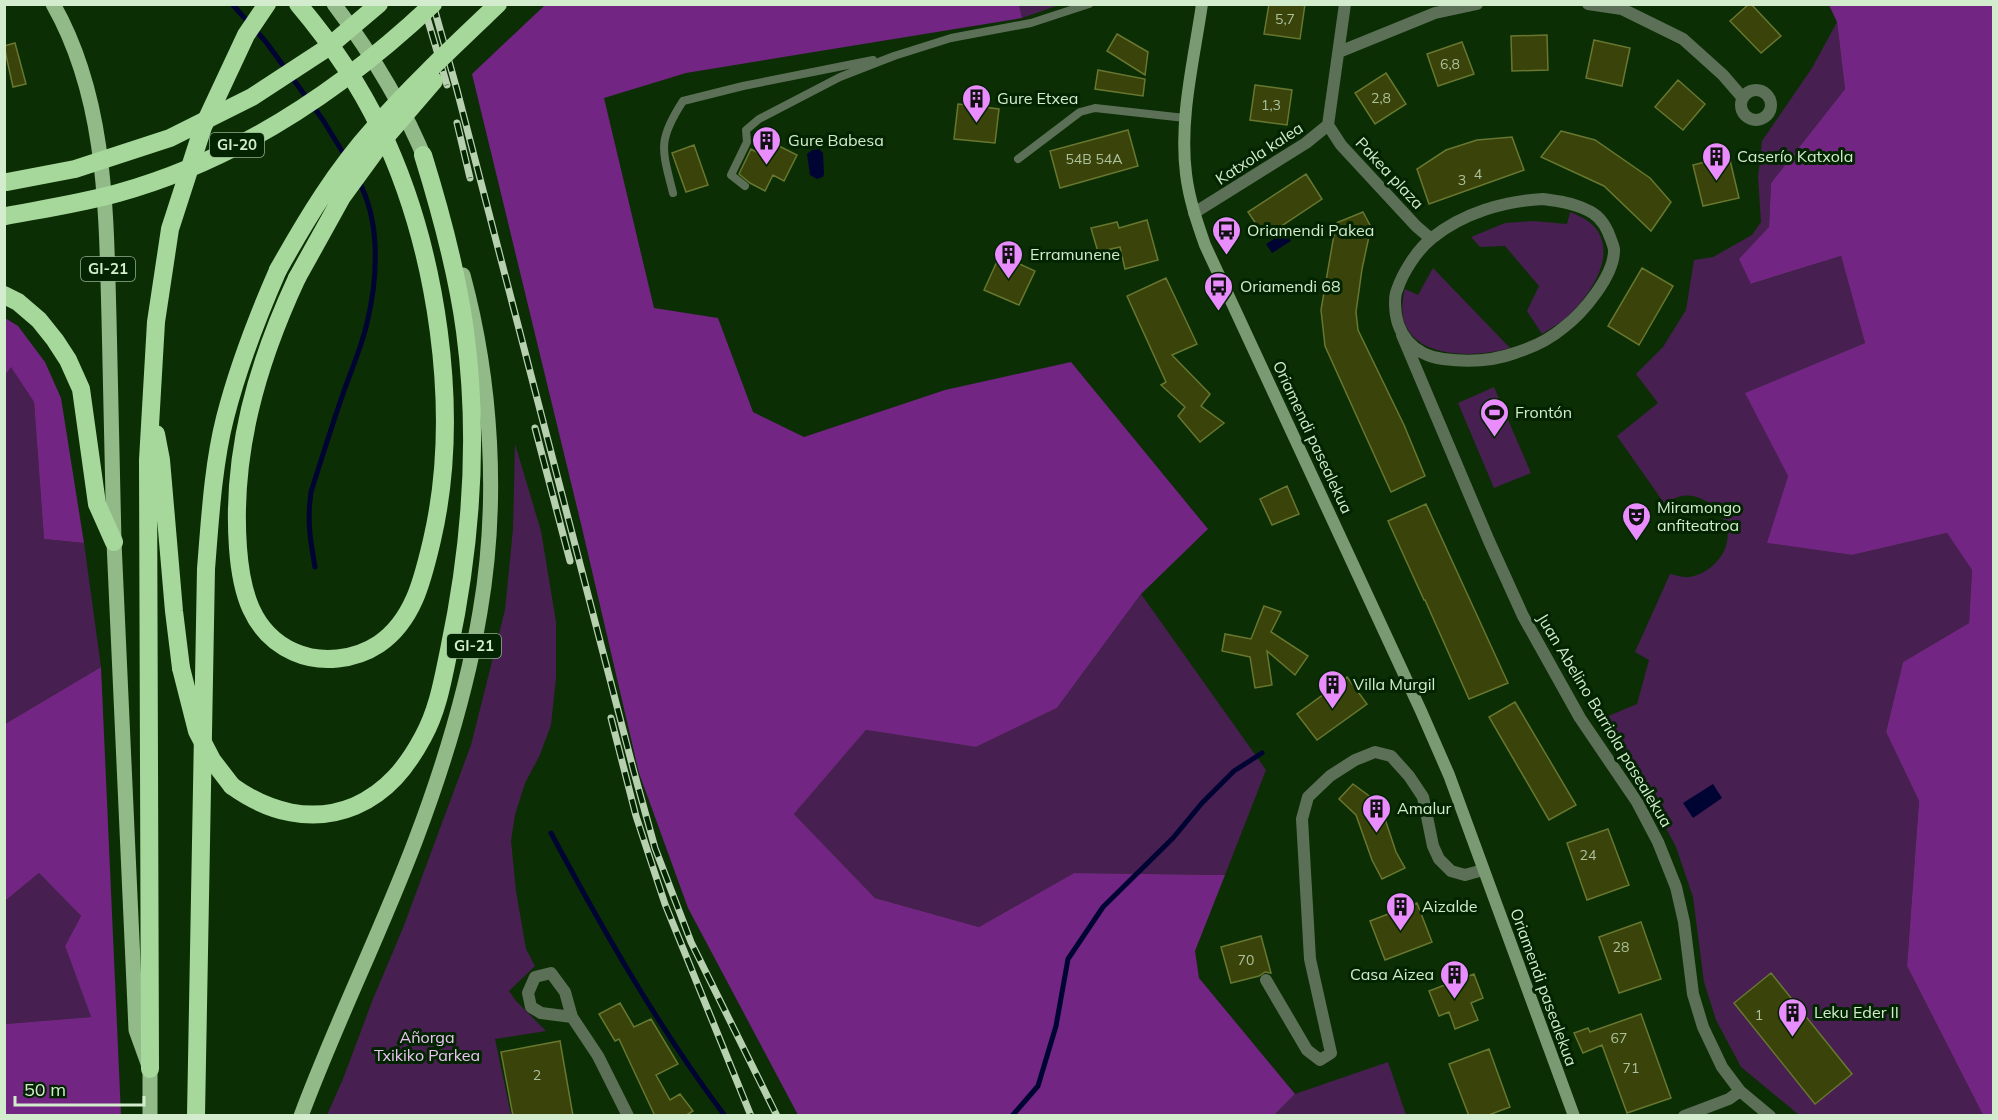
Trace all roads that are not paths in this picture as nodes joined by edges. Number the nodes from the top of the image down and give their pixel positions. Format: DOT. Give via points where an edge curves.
graph roads {
  1 [pos="53,4"];
  2 [pos="267,4"];
  3 [pos="298,4"];
  4 [pos="334,4"];
  5 [pos="380,4"];
  6 [pos="433,4"];
  7 [pos="499,4"];
  8 [pos="1089,4"];
  9 [pos="1202,4"];
  10 [pos="1345,4"];
  11 [pos="1478,4"];
  12 [pos="1588,4"];
  13 [pos="1339,52"];
  14 [pos="894,56"];
  15 [pos="1743,97"];
  16 [pos="1185,118"];
  17 [pos="1328,125"];
  18 [pos="423,155"];
  19 [pos="1018,159"];
  20 [pos="6,182"];
  21 [pos="745,186"];
  22 [pos="673,193"];
  23 [pos="1194,213"];
  24 [pos="5,216"];
  25 [pos="1431,239"];
  26 [pos="4,295"];
  27 [pos="1402,335"];
  28 [pos="151,408"];
  29 [pos="114,542"];
  30 [pos="1483,870"];
  31 [pos="1266,980"];
  32 [pos="572,1017"];
  33 [pos="150,1069"];
  34 [pos="1740,1091"];
  35 [pos="150,1116"];
  36 [pos="196,1116"];
  37 [pos="301,1116"];
  38 [pos="628,1116"];
  39 [pos="1574,1116"];
  40 [pos="1684,1116"];
  41 [pos="1770,1116"];
  1 -- 29 [label="main road, GI-21" via="90,100 103,179"];
  2 -- 28 [label="highway, GI-21" via="246,35 202,127 170,229 156,322"];
  3 -- 7 [label="highway, bridge" via="360,93 380,128 396,166 429,277 443,379 442,474 435,525 418,590 406,615 390,635 354,656 326,659 283,647 271,637 254,614 240,572 237,480 267,351 297,278 342,197 385,138"];
  4 -- 18 [label="main road, GI-21" via="404,113"];
  5 -- 20 [label="highway, GI-20, bridge" via="327,48 252,97 170,138 75,169"];
  6 -- 24 [label="highway, GI-20, bridge" via="349,76 294,114 225,152 118,193"];
  7 -- 36 [label="highway, bridge" via="373,128 328,187 278,270 248,342 224,419 206,569"];
  8 -- 14 [label="lane" via="1031,23 951,38"];
  9 -- 16 [label="street, Oriamendi pasealekua"];
  10 -- 13 [label="street, Katxola kalea"];
  11 -- 13 [label="street" via="1435,13"];
  12 -- 15 [label="street" via="1622,9 1683,39"];
  13 -- 17 [label="street, Katxola kalea"];
  14 -- 21 [label="lane" via="830,82 759,119 746,130 747,142 731,175"];
  14 -- 22 [label="lane" via="683,101 663,143"];
  16 -- 19 [label="lane" via="1095,108 1080,112"];
  16 -- 23 [label="street, Oriamendi pasealekua" via="1186,174"];
  17 -- 23 [label="street, Katxola kalea"];
  17 -- 25 [label="street, Pakea plaza" via="1341,145"];
  18 -- 28 [label="highway, bridge" via="458,288 469,366 471,476 465,555 439,698 424,736 400,773 378,794 351,807 322,814 290,813 259,803 232,786 212,760 197,731 181,668"];
  18 -- 37 [label="main road, GI-21" via="460,264 483,377 490,468 481,610 460,703 420,827"];
  23 -- 30 [label="street, Oriamendi pasealekua" via="1205,245 1421,711"];
  25 -- 27 [label="street" via="1408,266 1396,292 1395,315"];
  25 -- 27 [label="street" via="1452,225 1499,205 1543,199 1589,210 1603,222 1614,250 1608,273 1583,309 1563,328 1515,353 1471,361 1431,357 1416,350"];
  26 -- 29 [label="highway" via="39,320 68,360 81,389 97,504"];
  27 -- 34 [label="street, Juan Abelino Barriola pasealekua" via="1523,616 1580,718 1637,802 1658,842 1679,899 1693,994 1703,1027 1722,1067"];
  28 -- 33 [label="highway, GI-21" via="147,460"];
  29 -- 33 [label="main road, GI-21" via="136,1030"];
  30 -- 31 [label="street" via="1465,876 1451,871 1439,859 1423,797 1391,756 1375,752 1355,760 1308,797 1302,819 1310,959 1331,1053 1320,1060 1307,1050"];
  30 -- 39 [label="street, Oriamendi pasealekua"];
  32 -- 32 [label="street" via="531,1008 528,993 535,977 551,973 565,992"];
  32 -- 38 [label="street" via="598,1056"];
  33 -- 35 [label="main road, GI-21"];
  34 -- 40 [label="street"];
  34 -- 41 [label="street, Juan Abelino Barriola pasealekua"];
}
